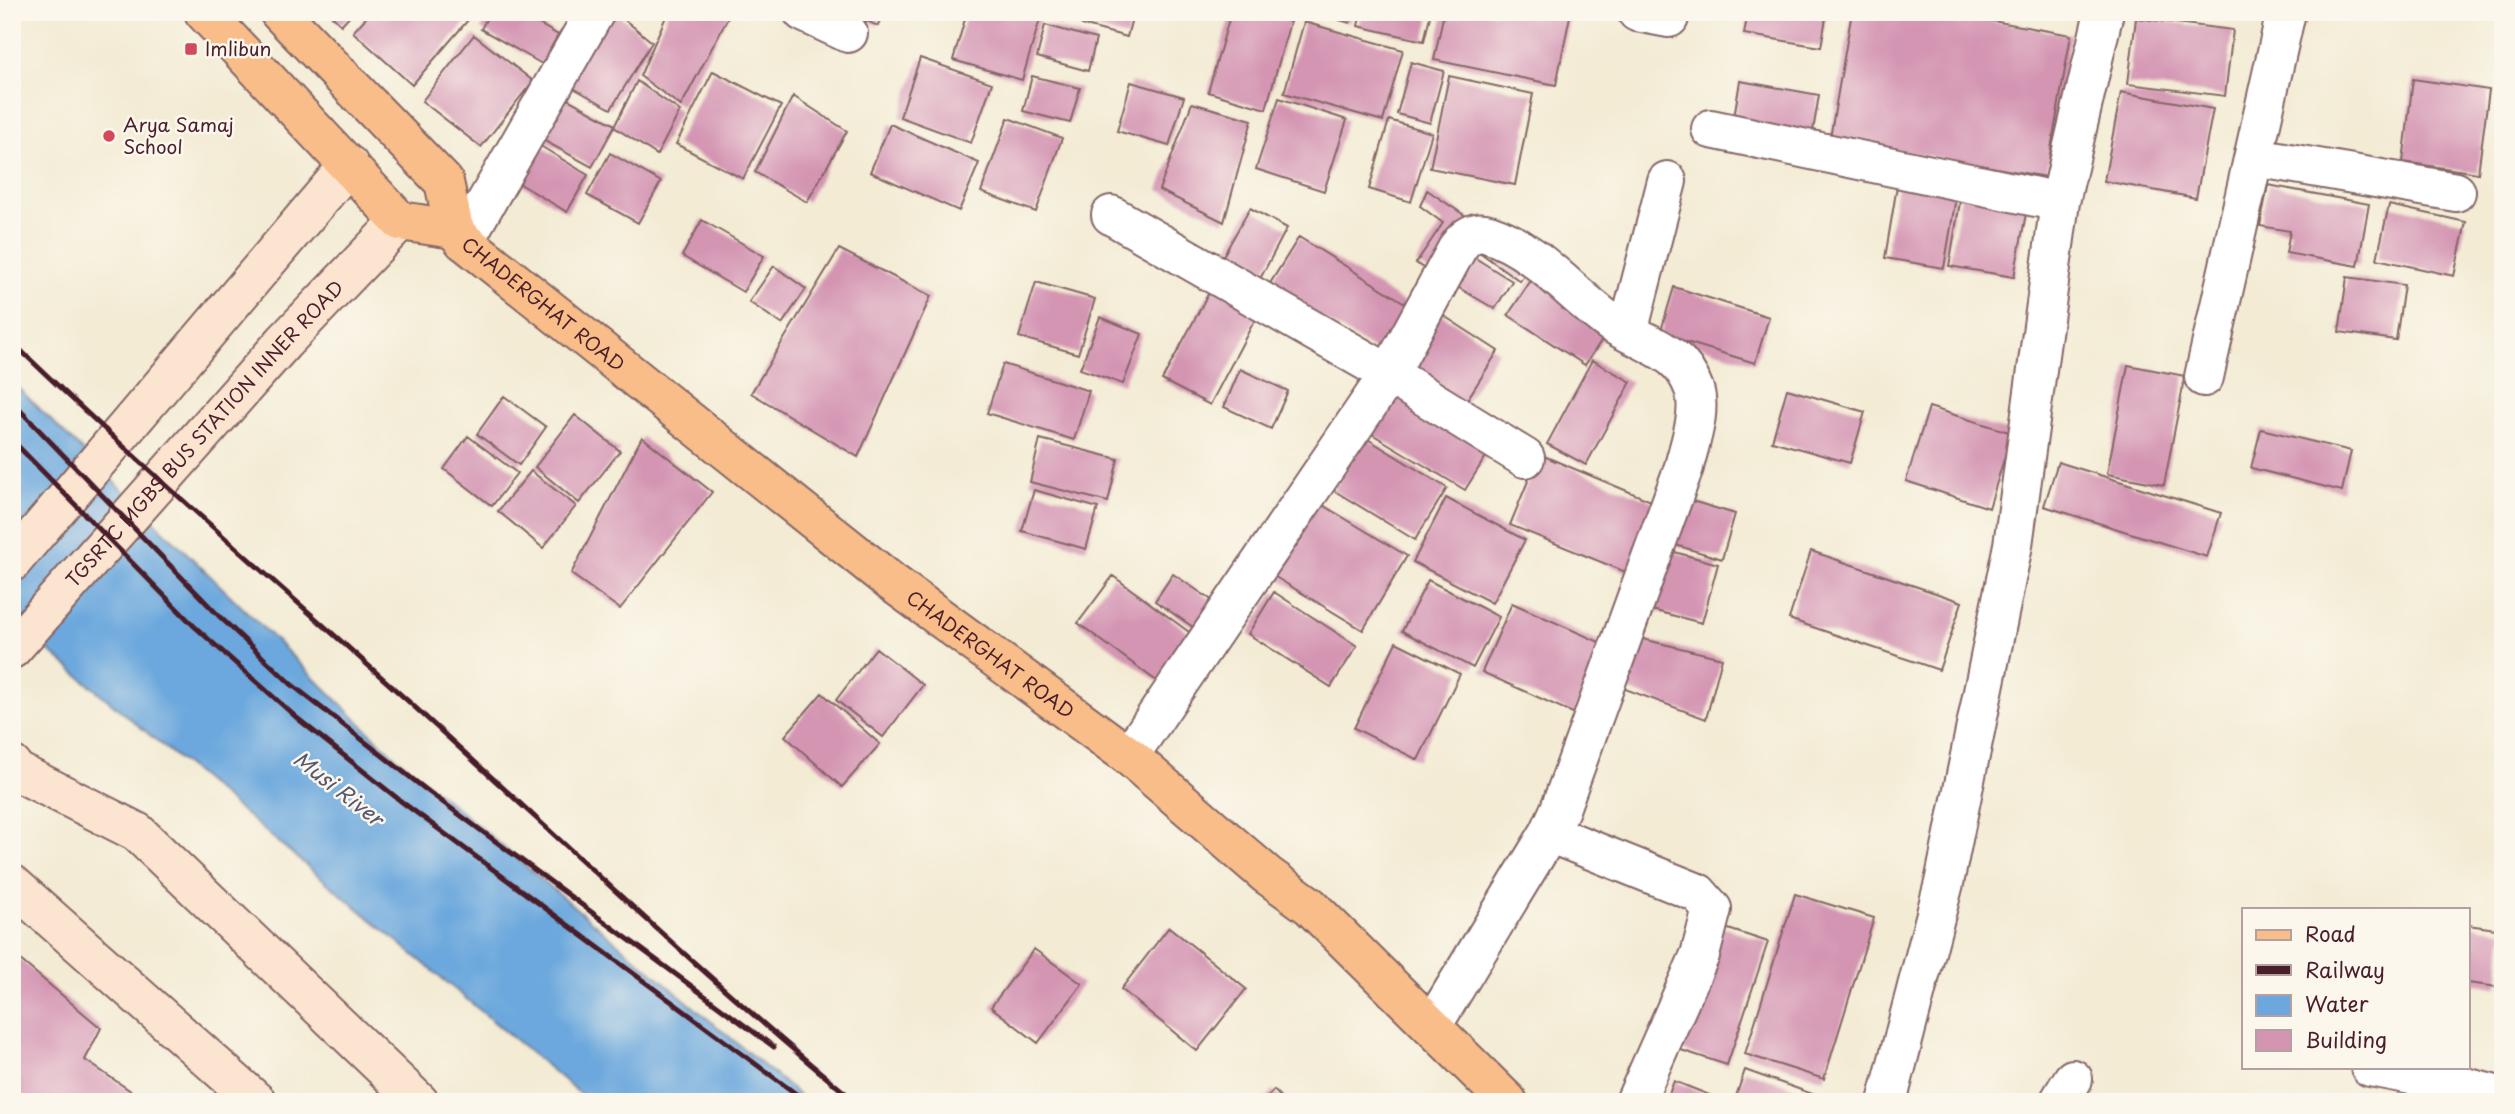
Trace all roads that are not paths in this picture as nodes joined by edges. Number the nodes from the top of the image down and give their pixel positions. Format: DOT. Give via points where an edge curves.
graph roads {
  1 [pos="204,12"];
  2 [pos="279,12"];
  3 [pos="595,12"];
  4 [pos="803,12"];
  5 [pos="2104,12"];
  6 [pos="2286,12"];
  7 [pos="848,33"];
  8 [pos="1711,129"];
  9 [pos="2255,157"];
  10 [pos="349,165"];
  11 [pos="1667,181"];
  12 [pos="2456,192"];
  13 [pos="2060,202"];
  14 [pos="1111,215"];
  15 [pos="400,221"];
  16 [pos="459,235"];
  17 [pos="1628,332"];
  18 [pos="1389,374"];
  19 [pos="2204,377"];
  20 [pos="1525,458"];
  21 [pos="12,562"];
  22 [pos="12,649"];
  23 [pos="1129,757"];
  24 [pos="12,765"];
  25 [pos="1549,833"];
  26 [pos="12,884"];
  27 [pos="1432,1026"];
  28 [pos="2373,1068"];
  29 [pos="2442,1091"];
  30 [pos="2503,1097"];
  31 [pos="257,1102"];
  32 [pos="419,1102"];
  33 [pos="1508,1102"];
  34 [pos="1635,1102"];
  35 [pos="1887,1102"];
  1 -- 10 [label="main road"];
  2 -- 16 [label="main road, CHADERGHAT ROAD" via="444,182"];
  3 -- 16 [label="street"];
  4 -- 7 [label="street"];
  5 -- 13 [label="street"];
  6 -- 9 [label="street"];
  8 -- 13 [label="street"];
  9 -- 12 [label="street"];
  9 -- 19 [label="street"];
  10 -- 15 [label="main road"];
  10 -- 21 [label="street"];
  11 -- 17 [label="street"];
  13 -- 35 [label="street" via="2013,545 1944,883"];
  14 -- 18 [label="street"];
  15 -- 16 [label="main road, CHADERGHAT ROAD"];
  15 -- 22 [label="street, TGSRTC MGBS BUS STATION INNER ROAD" via="284,342"];
  16 -- 23 [label="main road, CHADERGHAT ROAD" via="890,581"];
  17 -- 18 [label="street" via="1521,248 1487,233 1475,233 1458,247"];
  17 -- 25 [label="street" via="1673,358 1684,370 1695,391 1694,428 1684,467"];
  18 -- 20 [label="street"];
  18 -- 23 [label="street"];
  23 -- 27 [label="main road, CHADERGHAT ROAD" via="1310,906"];
  24 -- 32 [label="street" via="137,832"];
  25 -- 27 [label="street"];
  25 -- 34 [label="street" via="1698,893 1712,909 1700,955"];
  26 -- 31 [label="street"];
  27 -- 33 [label="main road, CHADERGHAT ROAD"];
  28 -- 29 [label="street"];
  29 -- 30 [label="street"];
}
